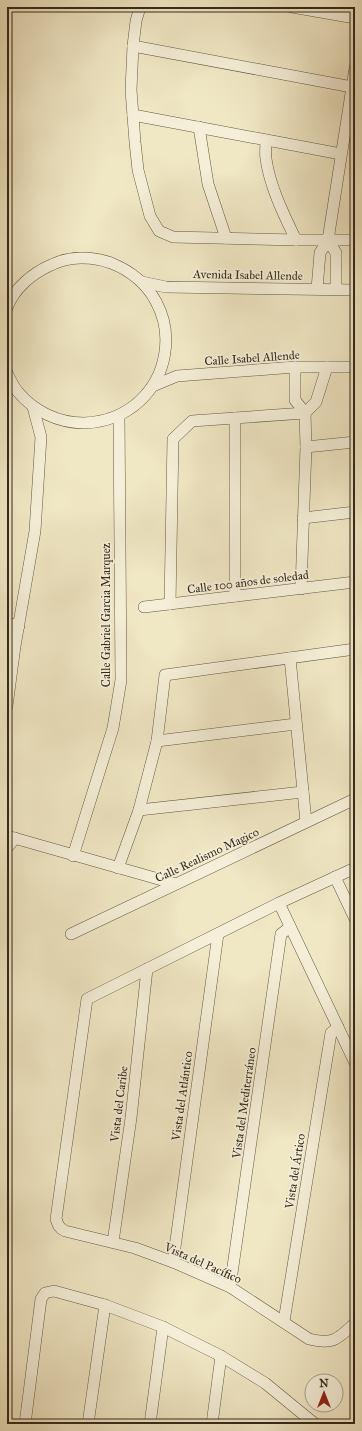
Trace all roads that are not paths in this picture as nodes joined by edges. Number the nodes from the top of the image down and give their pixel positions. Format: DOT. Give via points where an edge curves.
graph roads {
  1 [pos="140,7"];
  2 [pos="292,7"];
  3 [pos="355,18"];
  4 [pos="133,46"];
  5 [pos="355,68"];
  6 [pos="352,87"];
  7 [pos="132,115"];
  8 [pos="199,127"];
  9 [pos="266,140"];
  10 [pos="341,154"];
  11 [pos="226,238"];
  12 [pos="296,240"];
  13 [pos="328,240"];
  14 [pos="355,240"];
  15 [pos="142,282"];
  16 [pos="317,289"];
  17 [pos="336,289"];
  18 [pos="355,290"];
  19 [pos="7,308"];
  20 [pos="327,367"];
  21 [pos="355,367"];
  22 [pos="295,368"];
  23 [pos="7,373"];
  24 [pos="10,383"];
  25 [pos="153,386"];
  26 [pos="33,407"];
  27 [pos="305,413"];
  28 [pos="119,415"];
  29 [pos="235,418"];
  30 [pos="355,442"];
  31 [pos="306,447"];
  32 [pos="355,512"];
  33 [pos="304,518"];
  34 [pos="355,582"];
  35 [pos="301,589"];
  36 [pos="235,596"];
  37 [pos="170,604"];
  38 [pos="144,607"];
  39 [pos="7,623"];
  40 [pos="19,626"];
  41 [pos="11,645"];
  42 [pos="355,649"];
  43 [pos="290,658"];
  44 [pos="7,706"];
  45 [pos="296,724"];
  46 [pos="157,741"];
  47 [pos="303,792"];
  48 [pos="355,799"];
  49 [pos="139,810"];
  50 [pos="306,822"];
  51 [pos="11,837"];
  52 [pos="7,848"];
  53 [pos="73,856"];
  54 [pos="118,868"];
  55 [pos="355,868"];
  56 [pos="335,877"];
  57 [pos="176,884"];
  58 [pos="278,903"];
  59 [pos="355,919"];
  60 [pos="290,927"];
  61 [pos="71,934"];
  62 [pos="218,934"];
  63 [pos="147,969"];
  64 [pos="338,1027"];
  65 [pos="355,1063"];
  66 [pos="113,1242"];
  67 [pos="173,1262"];
  68 [pos="230,1287"];
  69 [pos="105,1305"];
  70 [pos="284,1321"];
  71 [pos="355,1323"];
  72 [pos="163,1327"];
  73 [pos="222,1356"];
  74 [pos="302,1419"];
  75 [pos="25,1424"];
  76 [pos="88,1424"];
  77 [pos="150,1424"];
  78 [pos="212,1424"];
  79 [pos="315,1424"];
  1 -- 4 [label="street"];
  2 -- 3 [label="street"];
  4 -- 6 [label="street"];
  4 -- 7 [label="street"];
  5 -- 6 [label="street"];
  6 -- 10 [label="street"];
  7 -- 8 [label="street"];
  7 -- 11 [label="street" via="138,170 150,216 159,231 173,237"];
  8 -- 9 [label="street"];
  8 -- 11 [label="street" via="208,184"];
  9 -- 10 [label="street"];
  9 -- 12 [label="street" via="266,159 271,179"];
  10 -- 13 [label="street"];
  11 -- 12 [label="street"];
  12 -- 13 [label="street"];
  13 -- 14 [label="street"];
  13 -- 16 [label="street" via="320,253"];
  13 -- 17 [label="street" via="336,253"];
  15 -- 16 [label="street, Avenida Isabel Allende" via="166,287"];
  15 -- 19 [label="street" via="124,268 103,260 80,258 58,262 37,271 20,286"];
  15 -- 25 [label="street" via="156,300 164,321 166,343 163,365"];
  16 -- 17 [label="street, Avenida Isabel Allende"];
  17 -- 18 [label="street, Avenida Isabel Allende"];
  20 -- 21 [label="street, Calle Isabel Allende"];
  20 -- 22 [label="street, Calle Isabel Allende"];
  20 -- 27 [label="street" via="316,402"];
  22 -- 25 [label="street, Calle Isabel Allende" via="177,376"];
  22 -- 27 [label="street" via="295,400"];
  23 -- 24 [label="street"];
  24 -- 26 [label="street"];
  25 -- 28 [label="street" via="138,403"];
  26 -- 28 [label="street" via="53,418 75,423 98,422"];
  26 -- 40 [label="street" via="41,437 36,523"];
  27 -- 29 [label="street"];
  27 -- 31 [label="street"];
  28 -- 53 [label="street, Calle Gabriel Garcia Marquez" via="121,680 113,728"];
  29 -- 36 [label="street"];
  29 -- 37 [label="street" via="192,421 173,439"];
  30 -- 31 [label="street"];
  31 -- 33 [label="street"];
  32 -- 33 [label="street"];
  33 -- 35 [label="street"];
  34 -- 35 [label="street, Calle 100 años de soledad"];
  35 -- 36 [label="street, Calle 100 años de soledad"];
  36 -- 37 [label="street, Calle 100 años de soledad"];
  37 -- 38 [label="street, Calle 100 años de soledad"];
  39 -- 40 [label="street"];
  40 -- 41 [label="street"];
  41 -- 44 [label="street"];
  42 -- 43 [label="street"];
  43 -- 45 [label="street"];
  43 -- 46 [label="street" via="166,675"];
  45 -- 46 [label="street"];
  45 -- 47 [label="street"];
  46 -- 49 [label="street"];
  47 -- 49 [label="street"];
  47 -- 50 [label="street"];
  48 -- 50 [label="street, Calle Realismo Magico"];
  49 -- 54 [label="street"];
  50 -- 57 [label="street, Calle Realismo Magico"];
  51 -- 52 [label="street"];
  51 -- 53 [label="street"];
  53 -- 54 [label="street"];
  54 -- 57 [label="street"];
  55 -- 56 [label="street"];
  56 -- 58 [label="street"];
  56 -- 59 [label="street"];
  57 -- 61 [label="street, Calle Realismo Magico"];
  58 -- 60 [label="street"];
  58 -- 62 [label="street"];
  60 -- 64 [label="street"];
  60 -- 68 [label="street, Vista del Mediterráneo" via="281,934"];
  62 -- 63 [label="street"];
  62 -- 67 [label="street, Vista del Atlántico"];
  63 -- 66 [label="street, Vista del Caribe" via="131,1118"];
  63 -- 66 [label="street, Vista del Pacífico" via="87,999 56,1219 65,1231"];
  64 -- 65 [label="street"];
  64 -- 70 [label="street, Vista del Ártico" via="331,1033"];
  66 -- 67 [label="street, Vista del Pacífico"];
  67 -- 68 [label="street, Vista del Pacífico"];
  68 -- 70 [label="street, Vista del Pacífico"];
  69 -- 72 [label="street"];
  69 -- 75 [label="street" via="54,1291 45,1293 42,1299"];
  69 -- 76 [label="street"];
  70 -- 71 [label="street, Vista del Pacífico" via="309,1339 320,1342 341,1337"];
  72 -- 73 [label="street"];
  72 -- 77 [label="street"];
  73 -- 74 [label="street" via="265,1383"];
  73 -- 78 [label="street"];
  74 -- 79 [label="street"];
}
